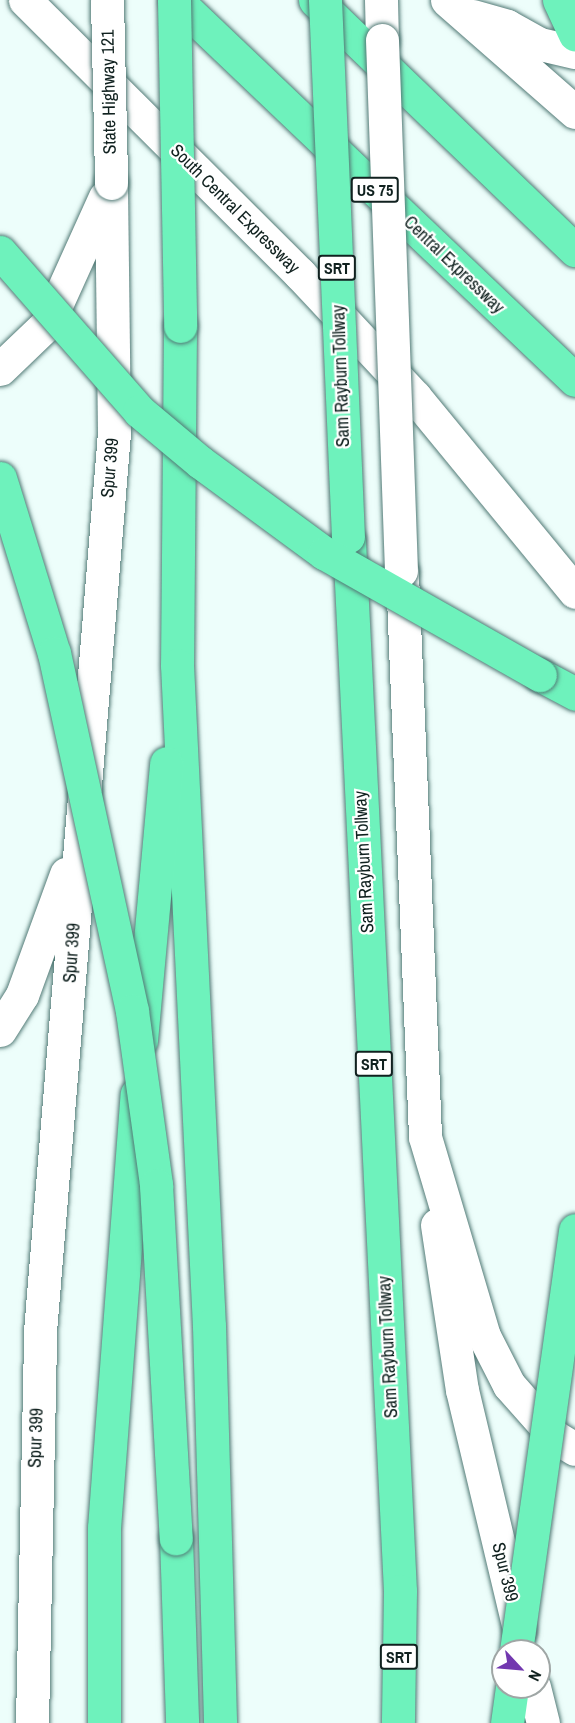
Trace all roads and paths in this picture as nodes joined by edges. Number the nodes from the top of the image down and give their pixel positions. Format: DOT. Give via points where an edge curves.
graph roads {
  1 [pos="25,0"];
  2 [pos="107,0"];
  3 [pos="175,0"];
  4 [pos="315,0"];
  5 [pos="326,0"];
  6 [pos="381,0"];
  7 [pos="559,0"];
  8 [pos="0,5"];
  9 [pos="453,6"];
  10 [pos="56,28"];
  11 [pos="575,34"];
  12 [pos="575,52"];
  13 [pos="575,112"];
  14 [pos="111,183"];
  15 [pos="575,250"];
  16 [pos="0,252"];
  17 [pos="0,369"];
  18 [pos="575,380"];
  19 [pos="0,478"];
  20 [pos="575,592"];
  21 [pos="177,665"];
  22 [pos="575,694"];
  23 [pos="82,827"];
  24 [pos="0,1030"];
  25 [pos="425,1137"];
  26 [pos="575,1230"];
  27 [pos="575,1449"];
  28 [pos="400,1591"];
  29 [pos="518,1639"];
  30 [pos="522,1639"];
  31 [pos="510,1699"];
  32 [pos="537,1699"];
  33 [pos="32,1723"];
  34 [pos="104,1723"];
  35 [pos="182,1723"];
  36 [pos="220,1723"];
  37 [pos="398,1723"];
  38 [pos="416,1723"];
  39 [pos="507,1723"];
  40 [pos="543,1723"];
  1 -- 10 [label="main road, South Central Expressway"];
  2 -- 14 [label="main road, State Highway 121, bridge"];
  3 -- 18 [label="highway, Central Expressway / US 75"];
  3 -- 21 [label="highway, bridge" via="180,326"];
  4 -- 15 [label="highway"];
  5 -- 28 [label="highway, Sam Rayburn Tollway / SRT, bridge"];
  6 -- 25 [label="main road, bridge"];
  7 -- 11 [label="highway"];
  8 -- 10 [label="main road"];
  9 -- 12 [label="main road"];
  9 -- 13 [label="main road"];
  10 -- 20 [label="main road, South Central Expressway" via="415,398"];
  14 -- 17 [label="main road" via="88,244 48,323"];
  14 -- 23 [label="main road, Spur 399" via="114,432"];
  16 -- 22 [label="highway, bridge" via="140,411 209,469 324,553"];
  19 -- 35 [label="highway, bridge" via="54,653 132,1011 156,1185"];
  21 -- 34 [label="highway" via="114,1367 104,1528"];
  21 -- 36 [label="highway" via="209,1326"];
  23 -- 24 [label="main road" via="26,985"];
  23 -- 33 [label="main road, Spur 399" via="40,1330"];
  25 -- 27 [label="main road" via="484,1336 509,1385 555,1437"];
  25 -- 30 [label="main road, Spur 399" via="462,1390"];
  26 -- 29 [label="highway, bridge"];
  28 -- 37 [label="highway, Sam Rayburn Tollway / SRT"];
  28 -- 38 [label="highway"];
  31 -- 39 [label="highway"];
  32 -- 40 [label="main road"];
}
